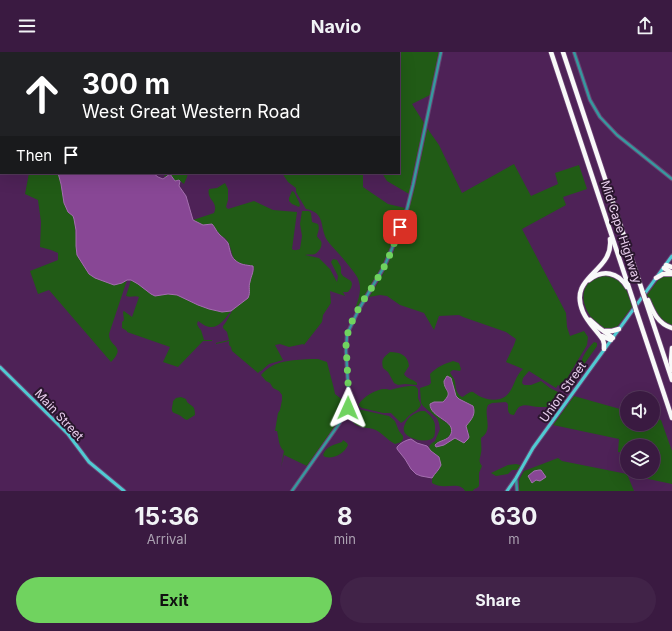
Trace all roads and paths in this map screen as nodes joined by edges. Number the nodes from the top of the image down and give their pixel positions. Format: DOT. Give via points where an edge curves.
graph roads {
  1 [pos="440,52"];
  2 [pos="551,52"];
  3 [pos="563,52"];
  4 [pos="574,52"];
  5 [pos="672,179"];
  6 [pos="608,227"];
  7 [pos="672,256"];
  8 [pos="665,266"];
  9 [pos="672,268"];
  10 [pos="672,274"];
  11 [pos="656,278"];
  12 [pos="644,295"];
  13 [pos="636,306"];
  14 [pos="619,328"];
  15 [pos="672,328"];
  16 [pos="601,332"];
  17 [pos="612,339"];
  18 [pos="672,348"];
  19 [pos="604,350"];
  20 [pos="0,367"];
  21 [pos="672,370"];
  22 [pos="672,380"];
  23 [pos="672,418"];
  24 [pos="516,478"];
  25 [pos="124,491"];
  26 [pos="292,491"];
  27 [pos="507,491"];
  28 [pos="517,491"];
  1 -- 26 [label="street" via="408,205 384,267 349,330 348,408"];
  2 -- 6 [label="highway, Mid Cape Highway"];
  3 -- 12 [label="highway, Mid Cape Highway"];
  4 -- 5 [label="street" via="590,100 600,117 617,135"];
  6 -- 13 [label="highway, Mid Cape Highway"];
  6 -- 16 [label="highway" via="611,244 608,254 604,262 584,282 580,295 584,314"];
  7 -- 8 [label="main road, Union Street"];
  8 -- 9 [label="highway"];
  8 -- 10 [label="highway"];
  8 -- 11 [label="main road, Union Street"];
  10 -- 11 [label="highway" via="663,274"];
  11 -- 13 [label="main road, Union Street"];
  12 -- 15 [label="highway" via="658,319"];
  12 -- 22 [label="highway, Mid Cape Highway"];
  13 -- 14 [label="main road, Union Street"];
  13 -- 16 [label="highway" via="624,283 616,276 603,274 591,279 583,289 583,304 590,320"];
  13 -- 23 [label="highway, Mid Cape Highway"];
  14 -- 16 [label="highway"];
  14 -- 17 [label="main road, Union Street"];
  16 -- 17 [label="highway"];
  16 -- 19 [label="highway"];
  17 -- 19 [label="main road, Union Street"];
  18 -- 21 [label="highway"];
  19 -- 24 [label="main road, Union Street" via="533,448"];
  20 -- 25 [label="main road, Main Street" via="68,434 89,462"];
  24 -- 27 [label="main road, Union Street"];
  24 -- 28 [label="street"];
}
